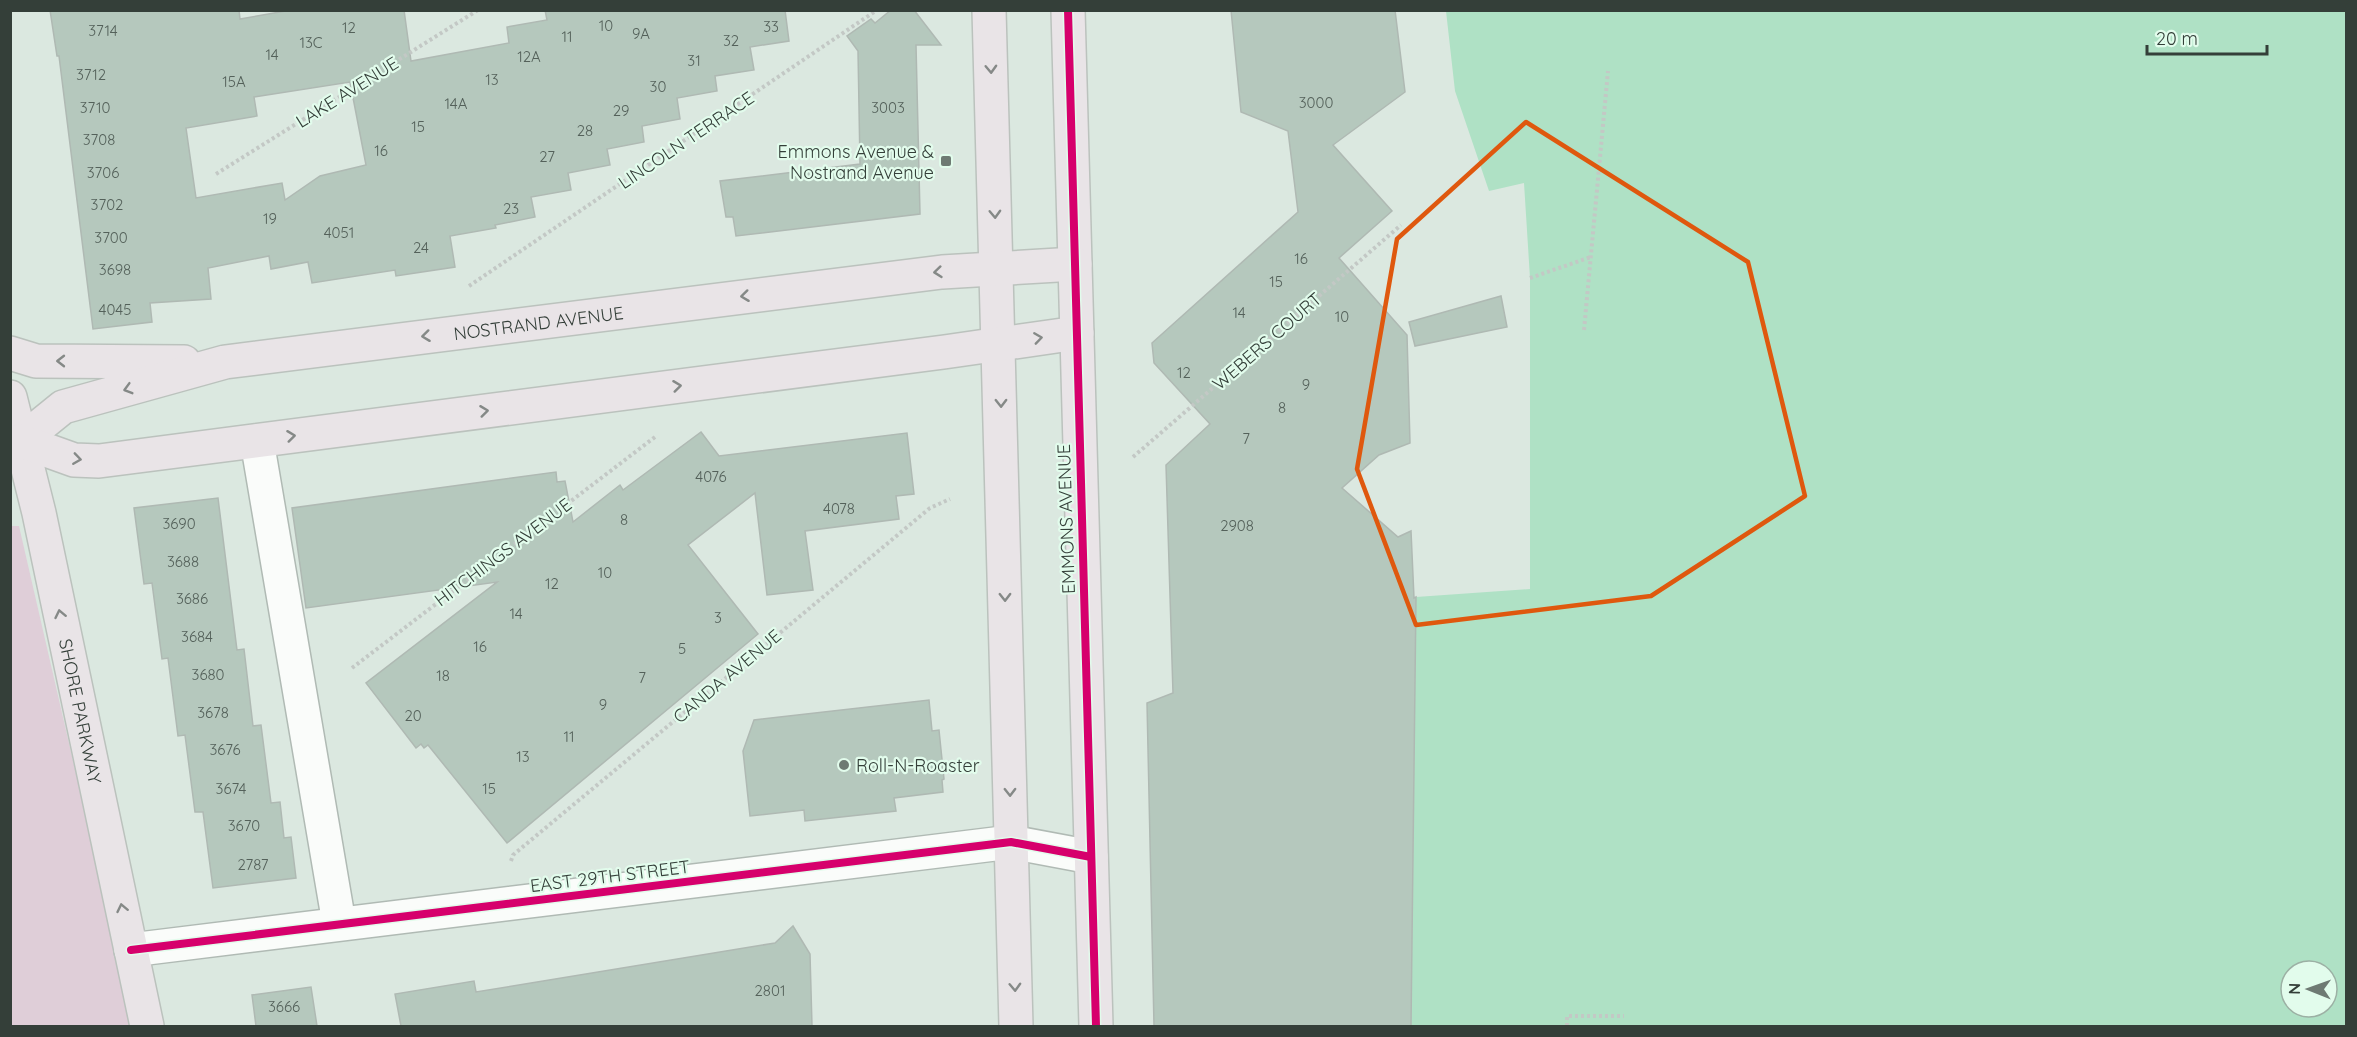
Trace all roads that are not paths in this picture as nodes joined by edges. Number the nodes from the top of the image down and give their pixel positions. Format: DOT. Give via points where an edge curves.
graph roads {
  1 [pos="989,10"];
  2 [pos="1068,10"];
  3 [pos="1075,264"];
  4 [pos="997,268"];
  5 [pos="1077,333"];
  6 [pos="999,344"];
  7 [pos="10,353"];
  8 [pos="225,362"];
  9 [pos="10,397"];
  10 [pos="257,441"];
  11 [pos="16,442"];
  12 [pos="1011,842"];
  13 [pos="1091,857"];
  14 [pos="339,923"];
  15 [pos="131,950"];
  16 [pos="147,1026"];
  17 [pos="1016,1026"];
  18 [pos="1096,1026"];
  1 -- 4 [label="main road, one-way"];
  2 -- 3 [label="main road, EMMONS AVENUE"];
  3 -- 4 [label="main road, NOSTRAND AVENUE"];
  3 -- 5 [label="main road, EMMONS AVENUE"];
  4 -- 6 [label="main road"];
  4 -- 8 [label="main road, NOSTRAND AVENUE, one-way"];
  6 -- 5 [label="main road, one-way"];
  5 -- 13 [label="main road, EMMONS AVENUE"];
  10 -- 6 [label="main road, one-way"];
  6 -- 12 [label="main road, one-way"];
  8 -- 7 [label="main road, one-way" via="36,361"];
  8 -- 11 [label="main road, NOSTRAND AVENUE, one-way" via="63,407"];
  9 -- 11 [label="main road, SHORE PARKWAY"];
  11 -- 10 [label="main road, one-way" via="74,460 99,461"];
  10 -- 14 [label="street"];
  15 -- 11 [label="main road, SHORE PARKWAY, one-way" via="39,513"];
  12 -- 13 [label="street, EAST 29TH STREET"];
  12 -- 14 [label="street, EAST 29TH STREET"];
  12 -- 17 [label="main road, one-way"];
  13 -- 18 [label="main road, EMMONS AVENUE"];
  14 -- 15 [label="street, EAST 29TH STREET"];
  15 -- 16 [label="main road, SHORE PARKWAY"];
}
